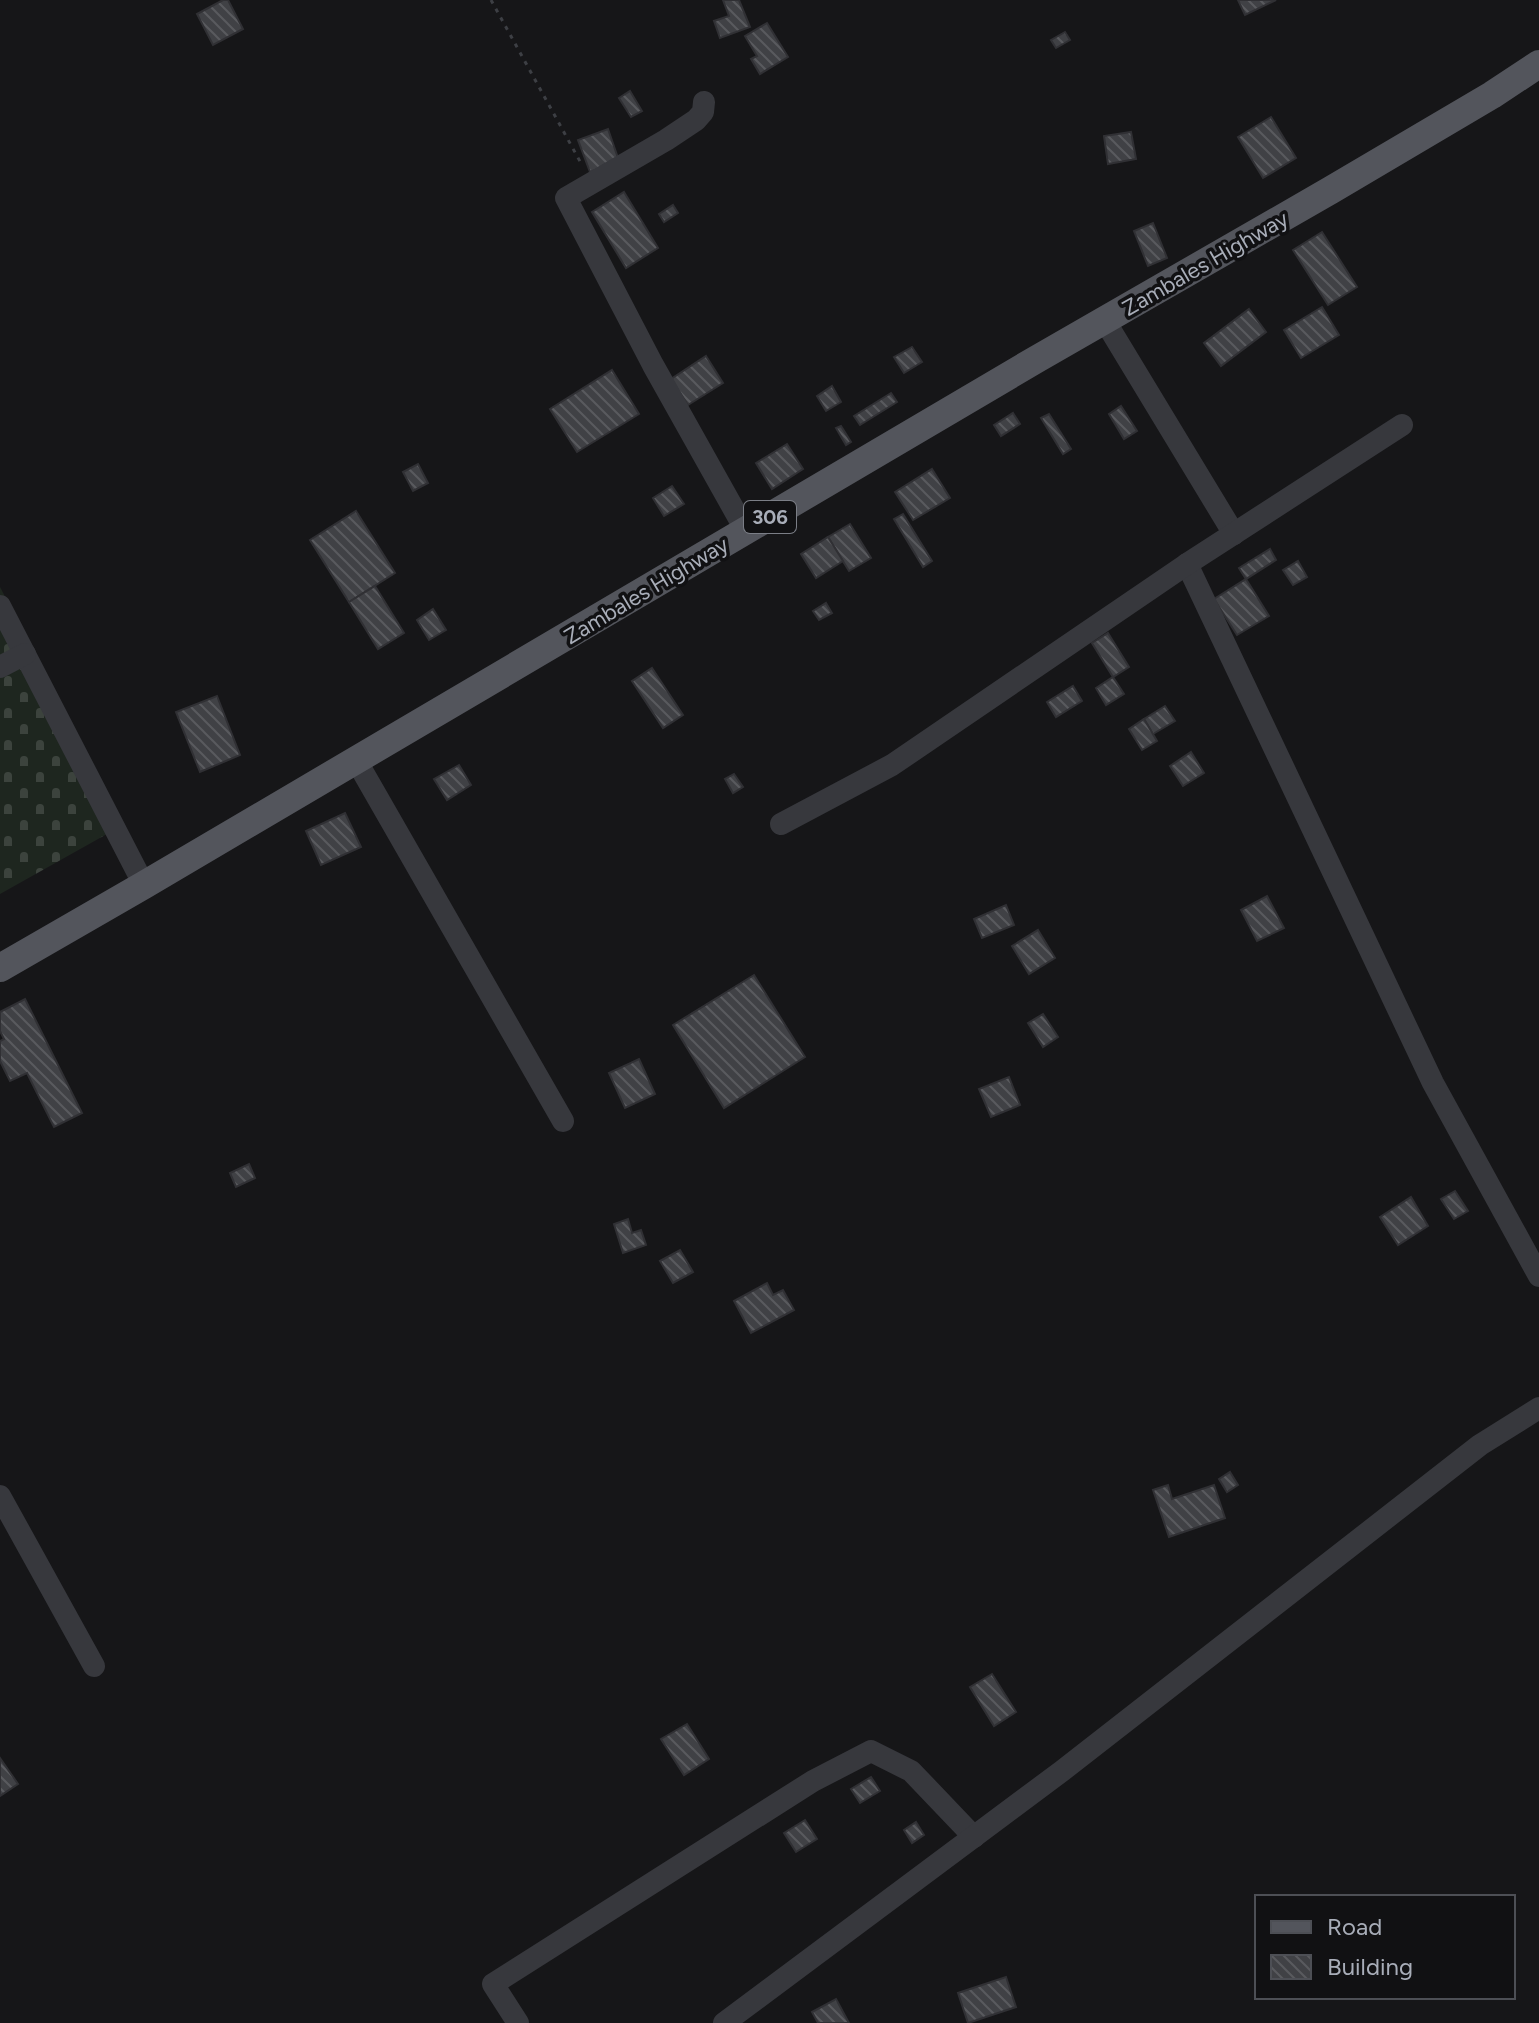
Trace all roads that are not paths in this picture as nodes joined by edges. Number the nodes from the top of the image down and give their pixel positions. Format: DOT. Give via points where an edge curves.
graph roads {
  1 [pos="1539,64"];
  2 [pos="704,102"];
  3 [pos="1105,321"];
  4 [pos="1402,425"];
  5 [pos="746,531"];
  6 [pos="1234,534"];
  7 [pos="1187,564"];
  8 [pos="1,610"];
  9 [pos="25,654"];
  10 [pos="0,667"];
  11 [pos="356,760"];
  12 [pos="781,824"];
  13 [pos="144,885"];
  14 [pos="0,968"];
  15 [pos="563,1121"];
  16 [pos="1539,1276"];
  17 [pos="1539,1408"];
  18 [pos="0,1496"];
  19 [pos="94,1666"];
  20 [pos="974,1837"];
  21 [pos="518,2023"];
  22 [pos="724,2023"];
  1 -- 3 [label="main road, Zambales Highway / 306"];
  2 -- 5 [label="street" via="696,120 566,198"];
  3 -- 5 [label="main road, Zambales Highway / 306"];
  3 -- 6 [label="street"];
  4 -- 6 [label="street"];
  5 -- 11 [label="main road, Zambales Highway / 306"];
  6 -- 7 [label="street"];
  7 -- 12 [label="street" via="892,765"];
  7 -- 16 [label="street" via="1433,1083"];
  8 -- 9 [label="street"];
  9 -- 10 [label="street"];
  9 -- 13 [label="street"];
  11 -- 13 [label="main road, Zambales Highway / 306"];
  11 -- 15 [label="street"];
  13 -- 14 [label="main road, Zambales Highway / 306"];
  17 -- 20 [label="street" via="1480,1445"];
  18 -- 19 [label="street"];
  20 -- 21 [label="street" via="911,1771 871,1751 813,1781 493,1984"];
  20 -- 22 [label="street"];
}
